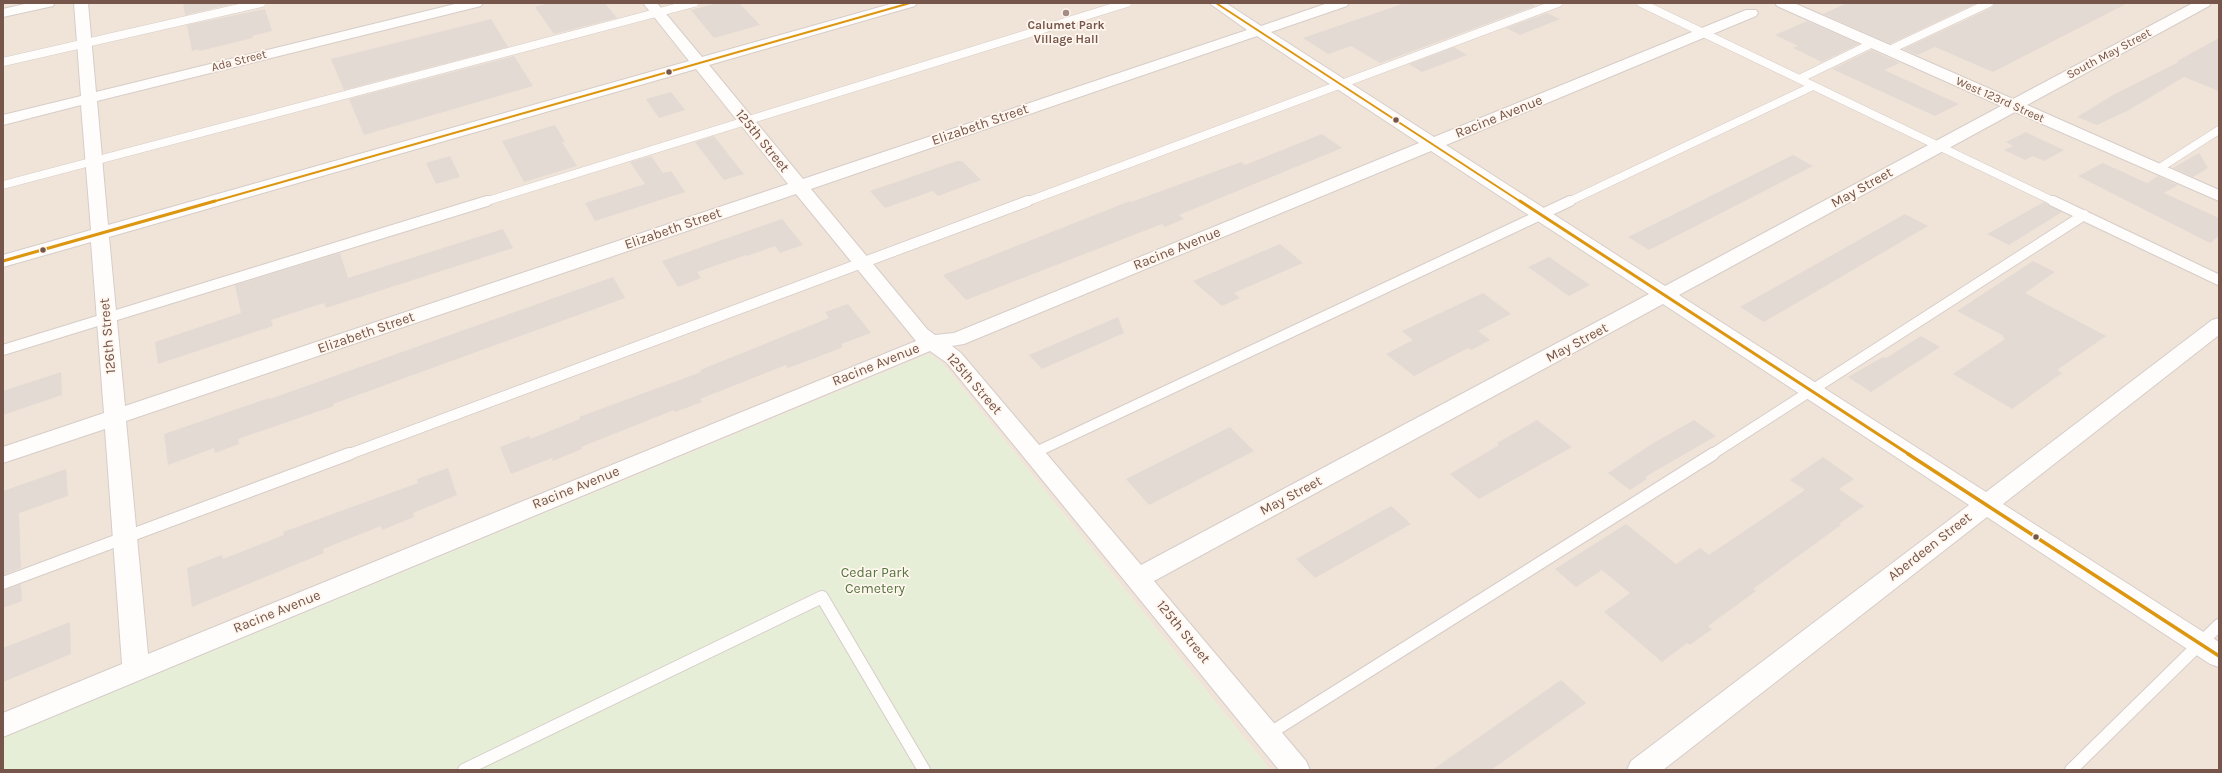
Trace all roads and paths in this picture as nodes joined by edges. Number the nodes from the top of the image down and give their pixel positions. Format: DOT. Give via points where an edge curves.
graph roads {
  1 [pos="48,3"];
  2 [pos="81,3"];
  3 [pos="261,3"];
  4 [pos="476,3"];
  5 [pos="694,3"];
  6 [pos="910,3"];
  7 [pos="1127,3"];
  8 [pos="1216,3"];
  9 [pos="1342,3"];
  10 [pos="1558,3"];
  11 [pos="1641,3"];
  12 [pos="1782,3"];
  13 [pos="1990,3"];
  14 [pos="2204,3"];
  15 [pos="654,8"];
  16 [pos="3,13"];
  17 [pos="1751,13"];
  18 [pos="1259,31"];
  19 [pos="1703,33"];
  20 [pos="1873,43"];
  21 [pos="84,44"];
  22 [pos="1889,50"];
  23 [pos="3,62"];
  24 [pos="699,63"];
  25 [pos="1799,79"];
  26 [pos="1340,84"];
  27 [pos="1813,86"];
  28 [pos="89,99"];
  29 [pos="2014,106"];
  30 [pos="3,120"];
  31 [pos="746,121"];
  32 [pos="2219,130"];
  33 [pos="1432,144"];
  34 [pos="1939,146"];
  35 [pos="94,161"];
  36 [pos="2158,169"];
  37 [pos="3,185"];
  38 [pos="799,186"];
  39 [pos="2219,196"];
  40 [pos="1541,214"];
  41 [pos="2084,215"];
  42 [pos="100,233"];
  43 [pos="3,261"];
  44 [pos="862,263"];
  45 [pos="2219,280"];
  46 [pos="1665,295"];
  47 [pos="107,318"];
  48 [pos="2219,325"];
  49 [pos="934,342"];
  50 [pos="3,350"];
  51 [pos="1812,391"];
  52 [pos="115,417"];
  53 [pos="1034,453"];
  54 [pos="3,455"];
  55 [pos="1986,504"];
  56 [pos="125,537"];
  57 [pos="1138,578"];
  58 [pos="3,582"];
  59 [pos="2219,625"];
  60 [pos="2200,644"];
  61 [pos="2219,656"];
  62 [pos="136,670"];
  63 [pos="3,725"];
  64 [pos="1267,735"];
  65 [pos="464,770"];
  66 [pos="924,770"];
  67 [pos="1296,770"];
  68 [pos="1641,770"];
  69 [pos="2071,770"];
  1 -- 16 [label="street"];
  2 -- 21 [label="street, 126th Street"];
  3 -- 21 [label="lane"];
  4 -- 28 [label="street, Ada Street"];
  5 -- 15 [label="lane"];
  6 -- 24 [label="street"];
  7 -- 31 [label="lane"];
  8 -- 18 [label="street"];
  9 -- 18 [label="street, Elizabeth Street"];
  10 -- 26 [label="lane"];
  11 -- 19 [label="lane"];
  12 -- 20 [label="street, West 123rd Street"];
  13 -- 22 [label="lane"];
  14 -- 29 [label="street, South May Street"];
  15 -- 24 [label="street, 125th Street"];
  15 -- 35 [label="lane"];
  17 -- 19 [label="street, Racine Avenue"];
  18 -- 26 [label="street"];
  18 -- 38 [label="street, Elizabeth Street"];
  19 -- 25 [label="lane"];
  19 -- 33 [label="street, Racine Avenue"];
  20 -- 22 [label="street, West 123rd Street"];
  20 -- 25 [label="lane"];
  21 -- 23 [label="lane"];
  21 -- 28 [label="street, 126th Street"];
  22 -- 29 [label="street, West 123rd Street"];
  24 -- 31 [label="street, 125th Street"];
  24 -- 42 [label="street"];
  25 -- 27 [label="lane"];
  26 -- 33 [label="street"];
  26 -- 44 [label="lane"];
  27 -- 34 [label="lane"];
  27 -- 40 [label="lane"];
  28 -- 30 [label="street, Ada Street"];
  28 -- 35 [label="street, 126th Street"];
  29 -- 34 [label="street, May Street"];
  29 -- 36 [label="street, West 123rd Street"];
  31 -- 38 [label="street, 125th Street"];
  31 -- 47 [label="lane"];
  32 -- 36 [label="lane"];
  33 -- 40 [label="street"];
  33 -- 49 [label="street, Racine Avenue" via="957,339"];
  34 -- 41 [label="lane"];
  34 -- 46 [label="street, May Street"];
  35 -- 37 [label="lane"];
  35 -- 42 [label="street, 126th Street"];
  36 -- 39 [label="street, West 123rd Street"];
  38 -- 44 [label="street, 125th Street"];
  38 -- 52 [label="street, Elizabeth Street"];
  40 -- 46 [label="street"];
  40 -- 53 [label="lane"];
  41 -- 45 [label="lane"];
  41 -- 51 [label="lane"];
  42 -- 43 [label="street"];
  42 -- 47 [label="street, 126th Street"];
  44 -- 49 [label="street, 125th Street" via="920,334"];
  44 -- 56 [label="lane"];
  46 -- 51 [label="street"];
  46 -- 57 [label="street, May Street"];
  47 -- 50 [label="lane"];
  47 -- 52 [label="street, 126th Street"];
  48 -- 55 [label="street, Aberdeen Street"];
  49 -- 53 [label="street, 125th Street" via="954,358"];
  49 -- 62 [label="street, Racine Avenue"];
  51 -- 55 [label="street"];
  51 -- 64 [label="lane"];
  52 -- 54 [label="street, Elizabeth Street"];
  52 -- 56 [label="street, 126th Street"];
  53 -- 57 [label="street, 125th Street"];
  55 -- 60 [label="street"];
  55 -- 68 [label="street, Aberdeen Street"];
  56 -- 58 [label="lane"];
  56 -- 62 [label="street, 126th Street"];
  57 -- 64 [label="street, 125th Street"];
  59 -- 60 [label="lane"];
  60 -- 61 [label="street"];
  60 -- 69 [label="lane"];
  62 -- 63 [label="street, Racine Avenue"];
  64 -- 67 [label="street, 125th Street"];
  65 -- 66 [label="lane" via="822,596"];
}
